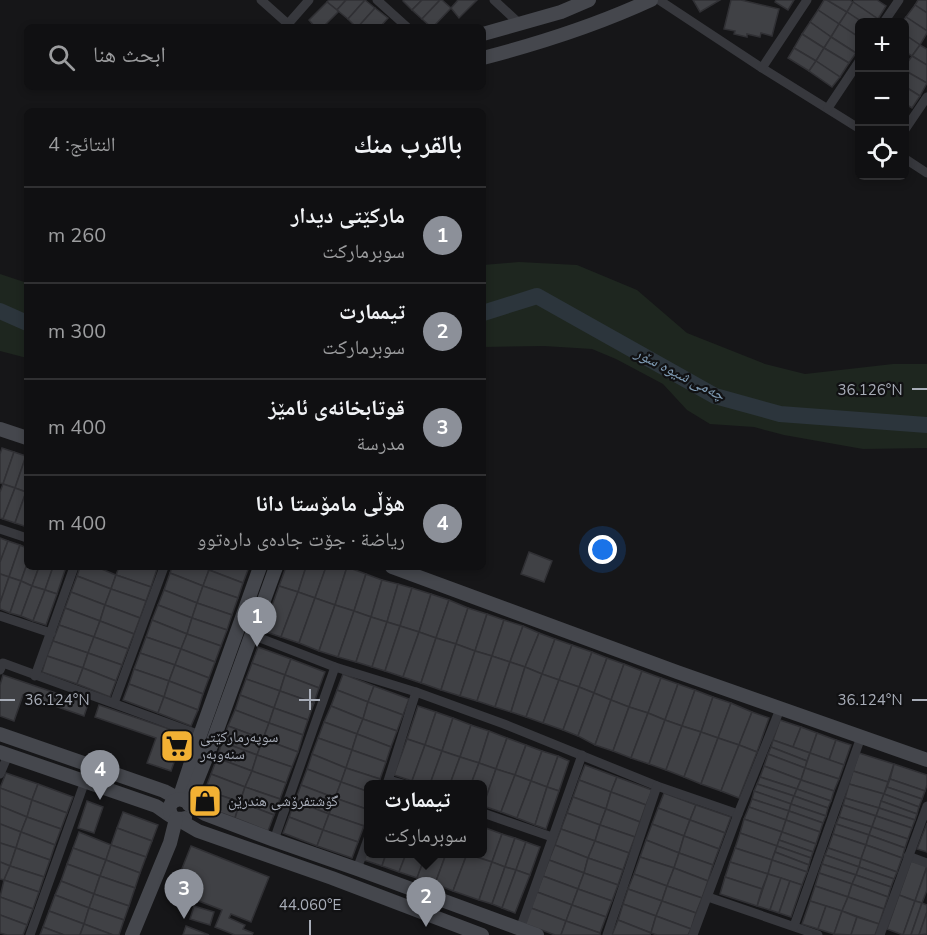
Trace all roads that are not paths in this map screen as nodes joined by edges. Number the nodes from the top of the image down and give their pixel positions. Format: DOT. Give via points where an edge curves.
graph roads {
  1 [pos="261,0"];
  2 [pos="309,0"];
  3 [pos="377,0"];
  4 [pos="494,0"];
  5 [pos="589,0"];
  6 [pos="651,0"];
  7 [pos="659,0"];
  8 [pos="807,0"];
  9 [pos="899,0"];
  10 [pos="887,18"];
  11 [pos="404,24"];
  12 [pos="520,24"];
  13 [pos="486,33"];
  14 [pos="486,57"];
  15 [pos="762,68"];
  16 [pos="855,68"];
  17 [pos="927,97"];
  18 [pos="828,108"];
  19 [pos="855,126"];
  20 [pos="907,126"];
  21 [pos="909,161"];
  22 [pos="927,173"];
  23 [pos="0,429"];
  24 [pos="24,437"];
  25 [pos="0,529"];
  26 [pos="24,537"];
  27 [pos="73,570"];
  28 [pos="163,570"];
  29 [pos="259,570"];
  30 [pos="275,570"];
  31 [pos="400,570"];
  32 [pos="0,616"];
  33 [pos="51,633"];
  34 [pos="252,635"];
  35 [pos="335,667"];
  36 [pos="0,670"];
  37 [pos="35,676"];
  38 [pos="416,692"];
  39 [pos="114,703"];
  40 [pos="780,709"];
  41 [pos="0,734"];
  42 [pos="200,735"];
  43 [pos="861,737"];
  44 [pos="4,753"];
  45 [pos="582,755"];
  46 [pos="927,760"];
  47 [pos="0,774"];
  48 [pos="389,780"];
  49 [pos="85,781"];
  50 [pos="657,786"];
  51 [pos="185,803"];
  52 [pos="927,806"];
  53 [pos="487,814"];
  54 [pos="738,814"];
  55 [pos="175,818"];
  56 [pos="552,837"];
  57 [pos="274,840"];
  58 [pos="364,850"];
  59 [pos="908,856"];
  60 [pos="927,863"];
  61 [pos="357,869"];
  62 [pos="708,897"];
  63 [pos="794,926"];
  64 [pos="520,929"];
  65 [pos="137,933"];
  66 [pos="30,935"];
  67 [pos="482,935"];
  68 [pos="537,935"];
  69 [pos="607,935"];
  70 [pos="693,935"];
  71 [pos="818,935"];
  72 [pos="880,935"];
  1 -- 2 [label="street" via="288,24"];
  3 -- 11 [label="street"];
  4 -- 12 [label="street"];
  5 -- 12 [label="street"];
  6 -- 14 [label="street" via="564,35"];
  7 -- 15 [label="street"];
  8 -- 15 [label="street"];
  9 -- 10 [label="street"];
  12 -- 13 [label="street"];
  15 -- 18 [label="street"];
  16 -- 18 [label="street"];
  17 -- 20 [label="street"];
  18 -- 19 [label="street"];
  21 -- 22 [label="street"];
  23 -- 24 [label="street"];
  25 -- 26 [label="street"];
  27 -- 33 [label="street"];
  28 -- 39 [label="street"];
  29 -- 42 [label="street"];
  30 -- 34 [label="street"];
  31 -- 40 [label="street"];
  32 -- 33 [label="street"];
  33 -- 37 [label="street"];
  34 -- 35 [label="street"];
  34 -- 51 [label="street"];
  35 -- 38 [label="street"];
  35 -- 57 [label="street"];
  36 -- 37 [label="street" via="3,663"];
  37 -- 39 [label="street"];
  38 -- 45 [label="street"];
  38 -- 48 [label="street"];
  39 -- 42 [label="street"];
  40 -- 43 [label="street"];
  40 -- 54 [label="street"];
  41 -- 51 [label="street" via="164,791"];
  42 -- 51 [label="street"];
  43 -- 46 [label="street"];
  43 -- 63 [label="street"];
  44 -- 47 [label="street"];
  44 -- 49 [label="street"];
  45 -- 50 [label="street"];
  45 -- 56 [label="street"];
  49 -- 55 [label="street" via="156,806"];
  49 -- 66 [label="street"];
  50 -- 54 [label="street"];
  50 -- 69 [label="street"];
  51 -- 55 [label="street" via="174,801 170,805"];
  51 -- 57 [label="street"];
  52 -- 59 [label="street"];
  53 -- 56 [label="street"];
  54 -- 62 [label="street"];
  55 -- 65 [label="street" via="170,843"];
  55 -- 67 [label="street" via="198,831"];
  56 -- 64 [label="street"];
  57 -- 61 [label="street"];
  58 -- 61 [label="street"];
  59 -- 60 [label="street"];
  59 -- 72 [label="street"];
  61 -- 64 [label="street"];
  62 -- 63 [label="street"];
  62 -- 70 [label="street"];
  63 -- 71 [label="street"];
  64 -- 68 [label="street"];
}
